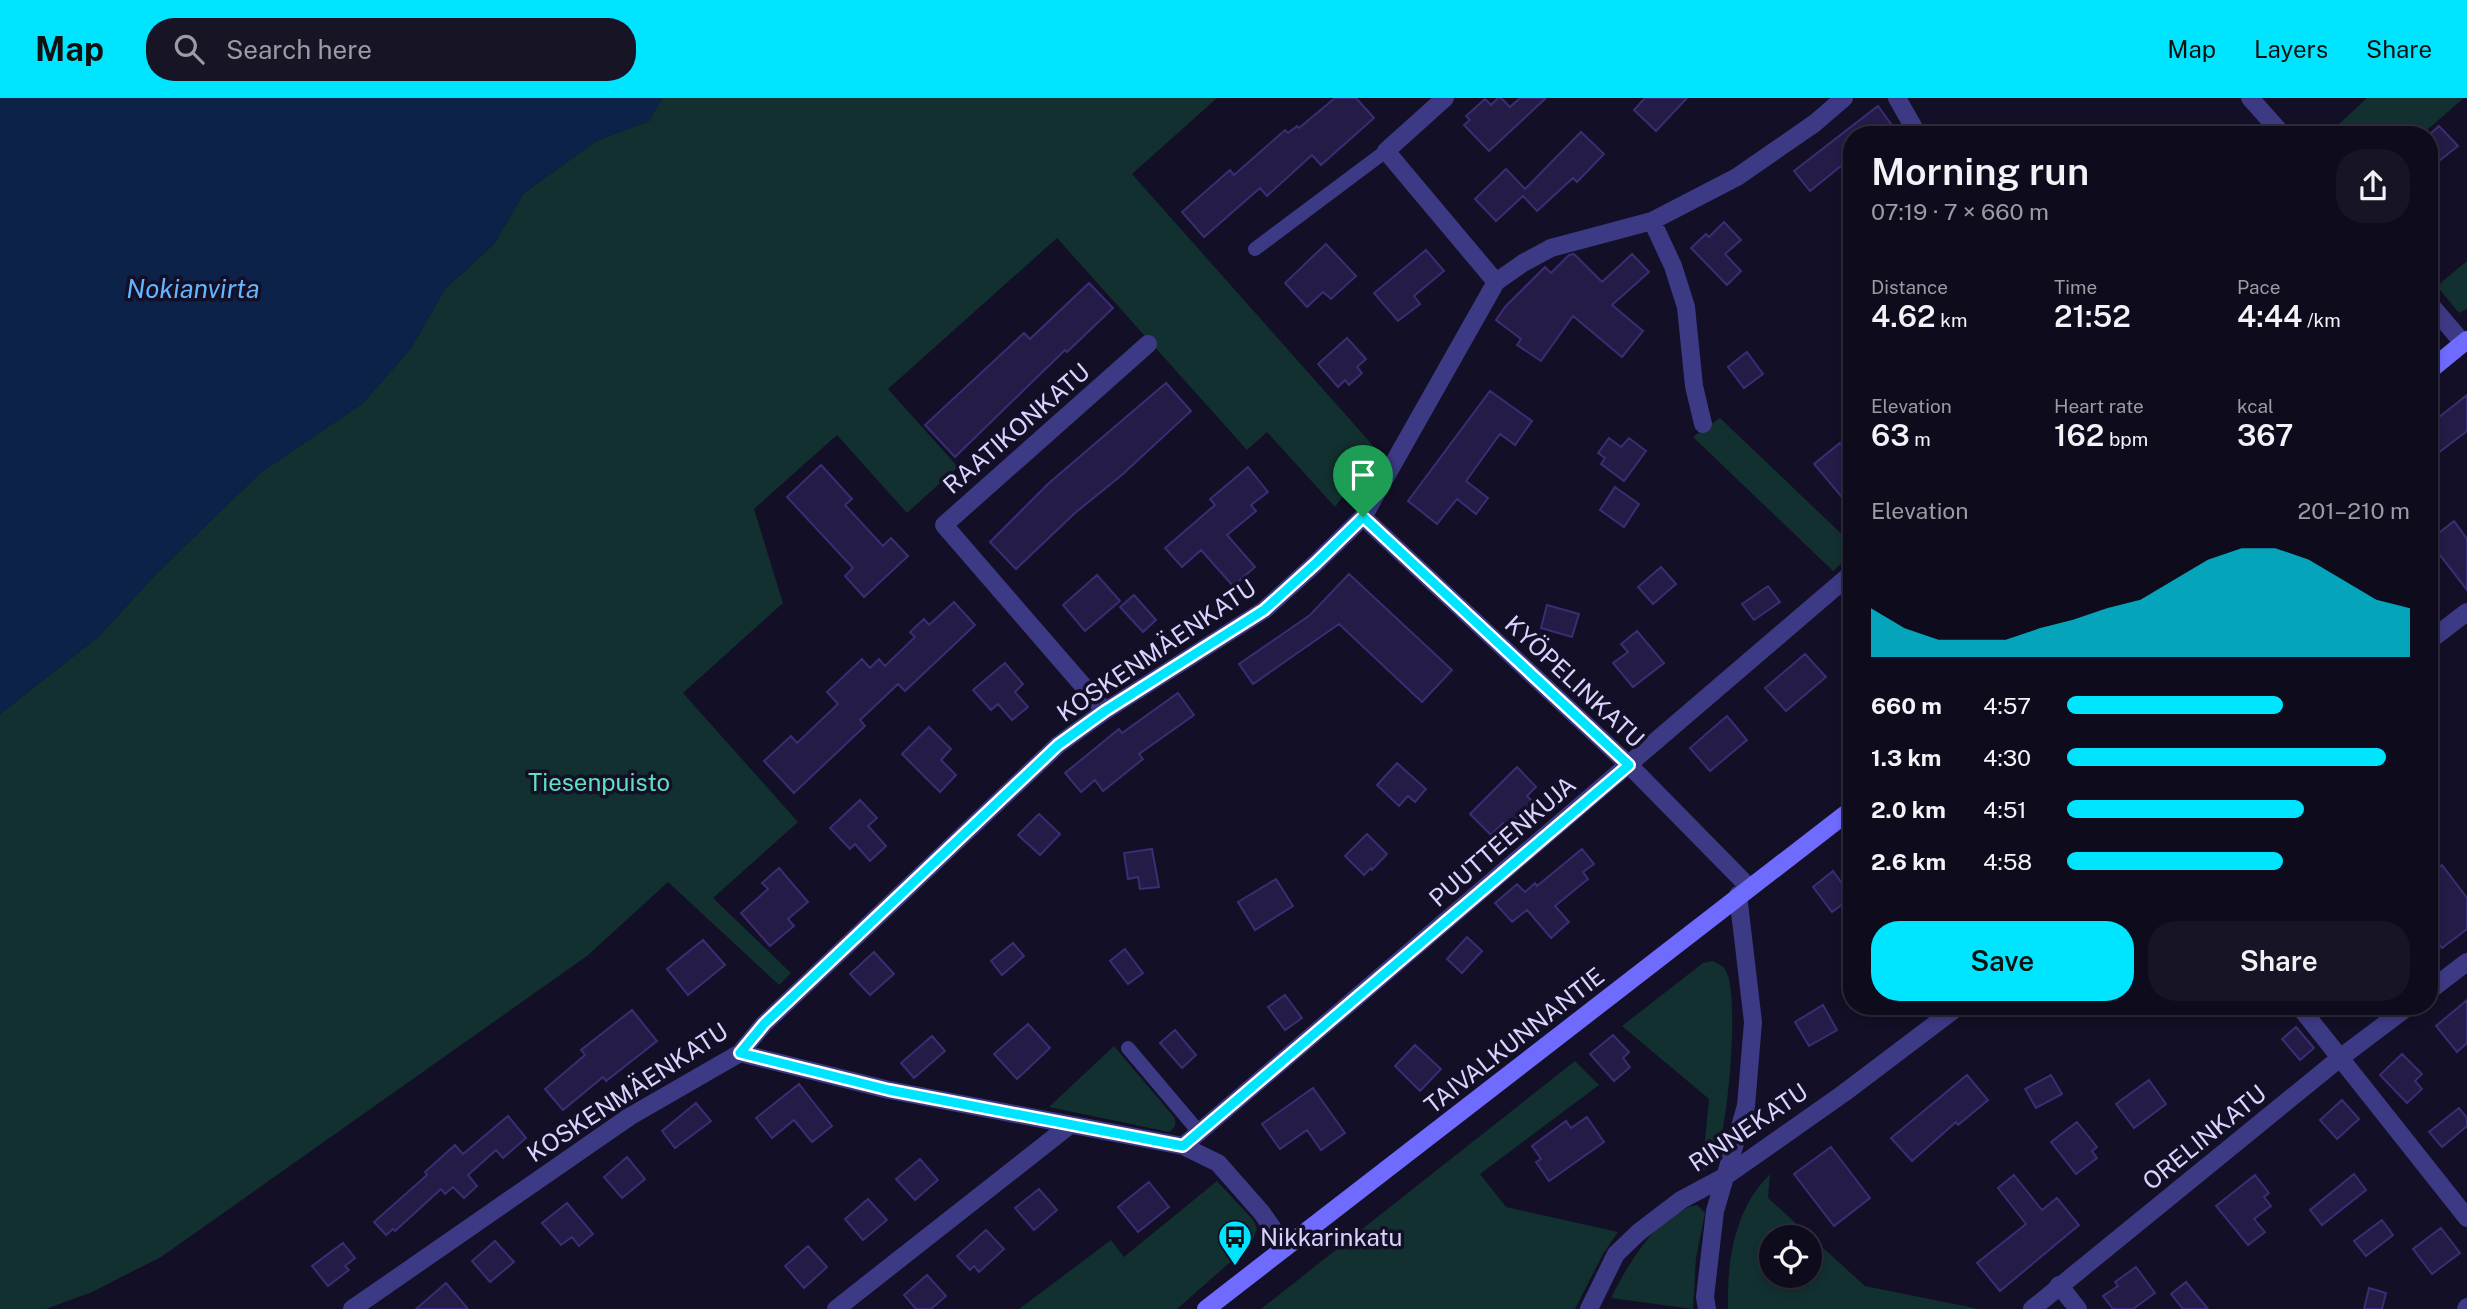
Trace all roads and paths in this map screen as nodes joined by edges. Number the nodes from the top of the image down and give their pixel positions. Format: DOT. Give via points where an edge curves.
graph roads {
  1 [pos="1444,98"];
  2 [pos="1844,98"];
  3 [pos="1897,98"];
  4 [pos="2250,98"];
  5 [pos="1913,126"];
  6 [pos="2275,126"];
  7 [pos="1386,151"];
  8 [pos="1652,221"];
  9 [pos="1255,249"];
  10 [pos="1496,282"];
  11 [pos="2438,313"];
  12 [pos="2465,342"];
  13 [pos="1148,344"];
  14 [pos="2438,364"];
  15 [pos="1703,424"];
  16 [pos="1363,517"];
  17 [pos="1843,580"];
  18 [pos="2467,612"];
  19 [pos="2438,634"];
  20 [pos="1105,711"];
  21 [pos="1629,765"];
  22 [pos="1843,816"];
  23 [pos="1744,891"];
  24 [pos="2467,962"];
  25 [pos="2438,984"];
  26 [pos="1947,1015"];
  27 [pos="2306,1015"];
  28 [pos="2397,1015"];
  29 [pos="1128,1048"];
  30 [pos="740,1053"];
  31 [pos="2340,1058"];
  32 [pos="1070,1125"];
  33 [pos="1199,1132"];
  34 [pos="1183,1146"];
  35 [pos="1726,1176"];
  36 [pos="2467,1218"];
  37 [pos="1285,1246"];
  38 [pos="2059,1285"];
  39 [pos="352,1309"];
  40 [pos="836,1309"];
  41 [pos="1206,1309"];
  42 [pos="1589,1309"];
  43 [pos="1707,1309"];
  44 [pos="2032,1309"];
  45 [pos="2078,1309"];
  1 -- 7 [label="street"];
  2 -- 8 [label="street, KOSKENMÄENKATU" via="1737,177"];
  3 -- 5 [label="street"];
  4 -- 6 [label="street"];
  7 -- 9 [label="lane"];
  7 -- 10 [label="street"];
  8 -- 10 [label="street, KOSKENMÄENKATU" via="1551,248"];
  8 -- 15 [label="street" via="1686,307"];
  10 -- 16 [label="street, KOSKENMÄENKATU"];
  11 -- 12 [label="street"];
  12 -- 14 [label="main road"];
  13 -- 20 [label="street, RAATIKONKATU" via="944,525"];
  16 -- 20 [label="street, KOSKENMÄENKATU" via="1264,610"];
  16 -- 21 [label="street, KYÖPELINKATU"];
  17 -- 21 [label="street, PUUTTEENKUJA"];
  18 -- 19 [label="street"];
  20 -- 30 [label="street, KOSKENMÄENKATU" via="1058,745 764,1024"];
  21 -- 23 [label="street, KYÖPELINKATU"];
  21 -- 33 [label="street, PUUTTEENKUJA"];
  22 -- 23 [label="main road, TAIVALKUNNANTIE"];
  23 -- 35 [label="street" via="1753,1022 1746,1106"];
  23 -- 37 [label="main road, TAIVALKUNNANTIE"];
  24 -- 25 [label="street"];
  26 -- 35 [label="street, RINNEKATU"];
  27 -- 31 [label="street"];
  28 -- 31 [label="street, ORELINKATU"];
  29 -- 33 [label="lane"];
  30 -- 32 [label="street" via="889,1090"];
  30 -- 39 [label="street, KOSKENMÄENKATU" via="629,1116"];
  31 -- 36 [label="street"];
  31 -- 38 [label="street, ORELINKATU"];
  32 -- 34 [label="street"];
  32 -- 40 [label="street"];
  33 -- 34 [label="street, PUUTTEENKUJA"];
  34 -- 37 [label="street" via="1218,1163"];
  35 -- 42 [label="street, RINNEKATU" via="1681,1200 1616,1254"];
  35 -- 43 [label="street" via="1715,1211"];
  37 -- 41 [label="main road, TAIVALKUNNANTIE"];
  38 -- 44 [label="street, ORELINKATU"];
  38 -- 45 [label="street"];
}
